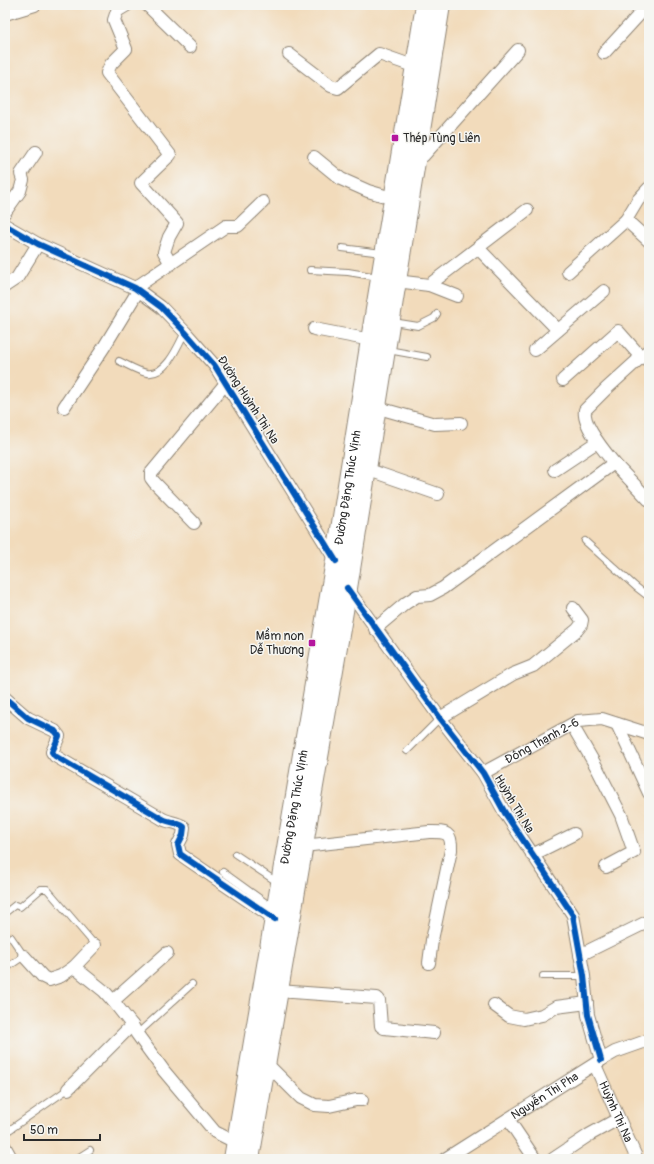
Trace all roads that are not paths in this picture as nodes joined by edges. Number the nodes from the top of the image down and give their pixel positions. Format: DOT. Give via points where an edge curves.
graph roads {
  1 [pos="34,5"];
  2 [pos="127,5"];
  3 [pos="147,5"];
  4 [pos="426,5"];
  5 [pos="440,5"];
  6 [pos="648,5"];
  7 [pos="5,14"];
  8 [pos="190,47"];
  9 [pos="518,50"];
  10 [pos="604,53"];
  11 [pos="289,54"];
  12 [pos="416,67"];
  13 [pos="36,152"];
  14 [pos="416,156"];
  15 [pos="314,157"];
  16 [pos="649,188"];
  17 [pos="395,199"];
  18 [pos="263,202"];
  19 [pos="527,210"];
  20 [pos="5,212"];
  21 [pos="626,220"];
  22 [pos="5,225"];
  23 [pos="649,241"];
  24 [pos="38,244"];
  25 [pos="342,248"];
  26 [pos="478,248"];
  27 [pos="386,253"];
  28 [pos="171,264"];
  29 [pos="310,270"];
  30 [pos="568,272"];
  31 [pos="389,279"];
  32 [pos="429,285"];
  33 [pos="5,286"];
  34 [pos="136,289"];
  35 [pos="604,291"];
  36 [pos="457,296"];
  37 [pos="438,314"];
  38 [pos="389,321"];
  39 [pos="314,329"];
  40 [pos="558,330"];
  41 [pos="185,332"];
  42 [pos="378,345"];
  43 [pos="535,350"];
  44 [pos="645,354"];
  45 [pos="427,357"];
  46 [pos="119,361"];
  47 [pos="562,380"];
  48 [pos="226,383"];
  49 [pos="64,407"];
  50 [pos="375,407"];
  51 [pos="461,423"];
  52 [pos="597,442"];
  53 [pos="614,463"];
  54 [pos="366,469"];
  55 [pos="555,470"];
  56 [pos="438,494"];
  57 [pos="649,500"];
  58 [pos="194,523"];
  59 [pos="585,541"];
  60 [pos="336,561"];
  61 [pos="347,588"];
  62 [pos="649,597"];
  63 [pos="573,608"];
  64 [pos="375,629"];
  65 [pos="5,698"];
  66 [pos="440,718"];
  67 [pos="617,724"];
  68 [pos="572,725"];
  69 [pos="649,734"];
  70 [pos="407,751"];
  71 [pos="483,772"];
  72 [pos="649,793"];
  73 [pos="574,834"];
  74 [pos="303,846"];
  75 [pos="235,854"];
  76 [pos="532,855"];
  77 [pos="606,867"];
  78 [pos="223,872"];
  79 [pos="281,884"];
  80 [pos="5,913"];
  81 [pos="276,914"];
  82 [pos="649,921"];
  83 [pos="11,937"];
  84 [pos="95,945"];
  85 [pos="167,953"];
  86 [pos="580,955"];
  87 [pos="24,956"];
  88 [pos="429,963"];
  89 [pos="74,967"];
  90 [pos="5,969"];
  91 [pos="543,976"];
  92 [pos="584,976"];
  93 [pos="192,984"];
  94 [pos="278,991"];
  95 [pos="113,1001"];
  96 [pos="587,1003"];
  97 [pos="494,1005"];
  98 [pos="134,1029"];
  99 [pos="434,1033"];
  100 [pos="649,1040"];
  101 [pos="598,1062"];
  102 [pos="265,1068"];
  103 [pos="68,1089"];
  104 [pos="362,1100"];
  105 [pos="508,1119"];
  106 [pos="618,1119"];
  107 [pos="5,1133"];
  108 [pos="5,1141"];
  109 [pos="90,1150"];
  110 [pos="235,1151"];
  111 [pos="15,1159"];
  112 [pos="76,1159"];
  113 [pos="250,1159"];
  114 [pos="445,1159"];
  115 [pos="535,1159"];
  116 [pos="553,1159"];
  117 [pos="637,1159"];
  1 -- 7 [label="street"];
  2 -- 28 [label="street" via="117,11 114,20 126,49 111,64 107,73 170,155 140,182 177,223 164,252"];
  3 -- 8 [label="street"];
  4 -- 12 [label="main road, Đường Đặng Thúc Vịnh"];
  5 -- 14 [label="main road, Đường Đặng Thúc Vịnh"];
  6 -- 10 [label="street"];
  9 -- 14 [label="street" via="423,156"];
  11 -- 12 [label="street" via="331,86 338,88 379,54"];
  12 -- 17 [label="main road, Đường Đặng Thúc Vịnh"];
  13 -- 20 [label="street" via="21,174 24,180 20,191"];
  14 -- 31 [label="main road, Đường Đặng Thúc Vịnh"];
  15 -- 17 [label="street" via="341,179"];
  16 -- 21 [label="street"];
  17 -- 27 [label="main road, Đường Đặng Thúc Vịnh"];
  18 -- 28 [label="street" via="238,226 226,226"];
  19 -- 26 [label="street"];
  21 -- 23 [label="street"];
  21 -- 30 [label="street"];
  22 -- 24 [label="street, Đường Huỳnh Thị Na"];
  24 -- 33 [label="street" via="17,278"];
  24 -- 34 [label="street, Đường Huỳnh Thị Na"];
  25 -- 27 [label="lane"];
  26 -- 32 [label="street"];
  26 -- 40 [label="street"];
  27 -- 31 [label="main road, Đường Đặng Thúc Vịnh"];
  28 -- 34 [label="street"];
  29 -- 31 [label="lane" via="348,272"];
  31 -- 32 [label="street"];
  31 -- 38 [label="main road, Đường Đặng Thúc Vịnh"];
  31 -- 42 [label="main road, Đường Đặng Thúc Vịnh"];
  32 -- 36 [label="street"];
  34 -- 41 [label="street, Đường Huỳnh Thị Na" via="161,307"];
  34 -- 49 [label="street" via="104,347"];
  35 -- 40 [label="street"];
  37 -- 38 [label="lane" via="418,326"];
  38 -- 42 [label="main road, Đường Đặng Thúc Vịnh"];
  39 -- 42 [label="street"];
  40 -- 43 [label="street"];
  41 -- 46 [label="lane" via="168,363 157,371 149,373"];
  41 -- 48 [label="street, Đường Huỳnh Thị Na" via="215,366"];
  42 -- 45 [label="lane"];
  42 -- 50 [label="main road, Đường Đặng Thúc Vịnh"];
  42 -- 60 [label="main road, Đường Đặng Thúc Vịnh"];
  44 -- 47 [label="street" via="618,331"];
  44 -- 52 [label="street" via="584,410"];
  48 -- 58 [label="street" via="151,473 154,482"];
  48 -- 60 [label="street, Đường Huỳnh Thị Na"];
  50 -- 51 [label="street" via="435,424"];
  50 -- 54 [label="main road, Đường Đặng Thúc Vịnh"];
  52 -- 53 [label="street"];
  52 -- 55 [label="street"];
  53 -- 57 [label="street"];
  53 -- 64 [label="street" via="444,588 430,595 417,596"];
  54 -- 56 [label="street"];
  54 -- 61 [label="main road, Đường Đặng Thúc Vịnh"];
  59 -- 62 [label="lane"];
  60 -- 79 [label="main road, Đường Đặng Thúc Vịnh"];
  61 -- 64 [label="street, Huỳnh Thị Na"];
  61 -- 74 [label="main road, Đường Đặng Thúc Vịnh"];
  63 -- 66 [label="street" via="582,620 581,625 553,650 533,666 513,674"];
  64 -- 66 [label="street, Huỳnh Thị Na"];
  65 -- 81 [label="street" via="28,718 55,730 59,736 52,752 55,756 160,818 184,827 178,845 180,854"];
  66 -- 70 [label="lane"];
  66 -- 71 [label="street, Huỳnh Thị Na"];
  67 -- 68 [label="street, Đông Thạnh 2-6" via="602,719 578,721"];
  67 -- 69 [label="street, Đông Thạnh 2-6"];
  67 -- 72 [label="street"];
  68 -- 71 [label="street, Đông Thạnh 2-6"];
  68 -- 77 [label="street" via="622,815 634,852"];
  71 -- 76 [label="street, Huỳnh Thị Na"];
  73 -- 76 [label="street"];
  74 -- 88 [label="street" via="429,832 442,832 448,835 452,840 451,850"];
  74 -- 94 [label="main road, Đường Đặng Thúc Vịnh"];
  75 -- 79 [label="lane"];
  76 -- 86 [label="street, Huỳnh Thị Na" via="573,915"];
  78 -- 81 [label="lane"];
  79 -- 81 [label="main road, Đường Đặng Thúc Vịnh"];
  80 -- 84 [label="lane" via="15,905 20,907 41,889 47,889"];
  81 -- 110 [label="main road, Đường Đặng Thúc Vịnh"];
  82 -- 86 [label="street"];
  83 -- 87 [label="lane"];
  84 -- 89 [label="street"];
  85 -- 95 [label="street"];
  86 -- 92 [label="street, Huỳnh Thị Na"];
  87 -- 89 [label="street" via="49,980"];
  87 -- 90 [label="lane"];
  89 -- 95 [label="street"];
  91 -- 92 [label="lane"];
  92 -- 96 [label="street, Huỳnh Thị Na"];
  93 -- 98 [label="lane"];
  94 -- 99 [label="street" via="377,998 381,1026 384,1028"];
  94 -- 102 [label="main road, Đường Đặng Thúc Vịnh"];
  95 -- 98 [label="street"];
  96 -- 97 [label="street" via="556,1006 542,1015 524,1019 509,1016"];
  96 -- 101 [label="street, Huỳnh Thị Na"];
  98 -- 103 [label="street"];
  98 -- 110 [label="street" via="164,1072 215,1132"];
  100 -- 101 [label="street, Nguyễn Thị Pha" via="615,1052"];
  101 -- 105 [label="street, Nguyễn Thị Pha"];
  101 -- 106 [label="street, Huỳnh Thị Na"];
  102 -- 104 [label="street" via="272,1069 301,1098 315,1105 329,1106"];
  102 -- 113 [label="main road, Đường Đặng Thúc Vịnh"];
  103 -- 107 [label="lane"];
  105 -- 114 [label="street, Nguyễn Thị Pha"];
  105 -- 115 [label="street"];
  106 -- 116 [label="street"];
  106 -- 117 [label="street, Huỳnh Thị Na"];
  108 -- 111 [label="lane"];
  109 -- 112 [label="lane"];
}
